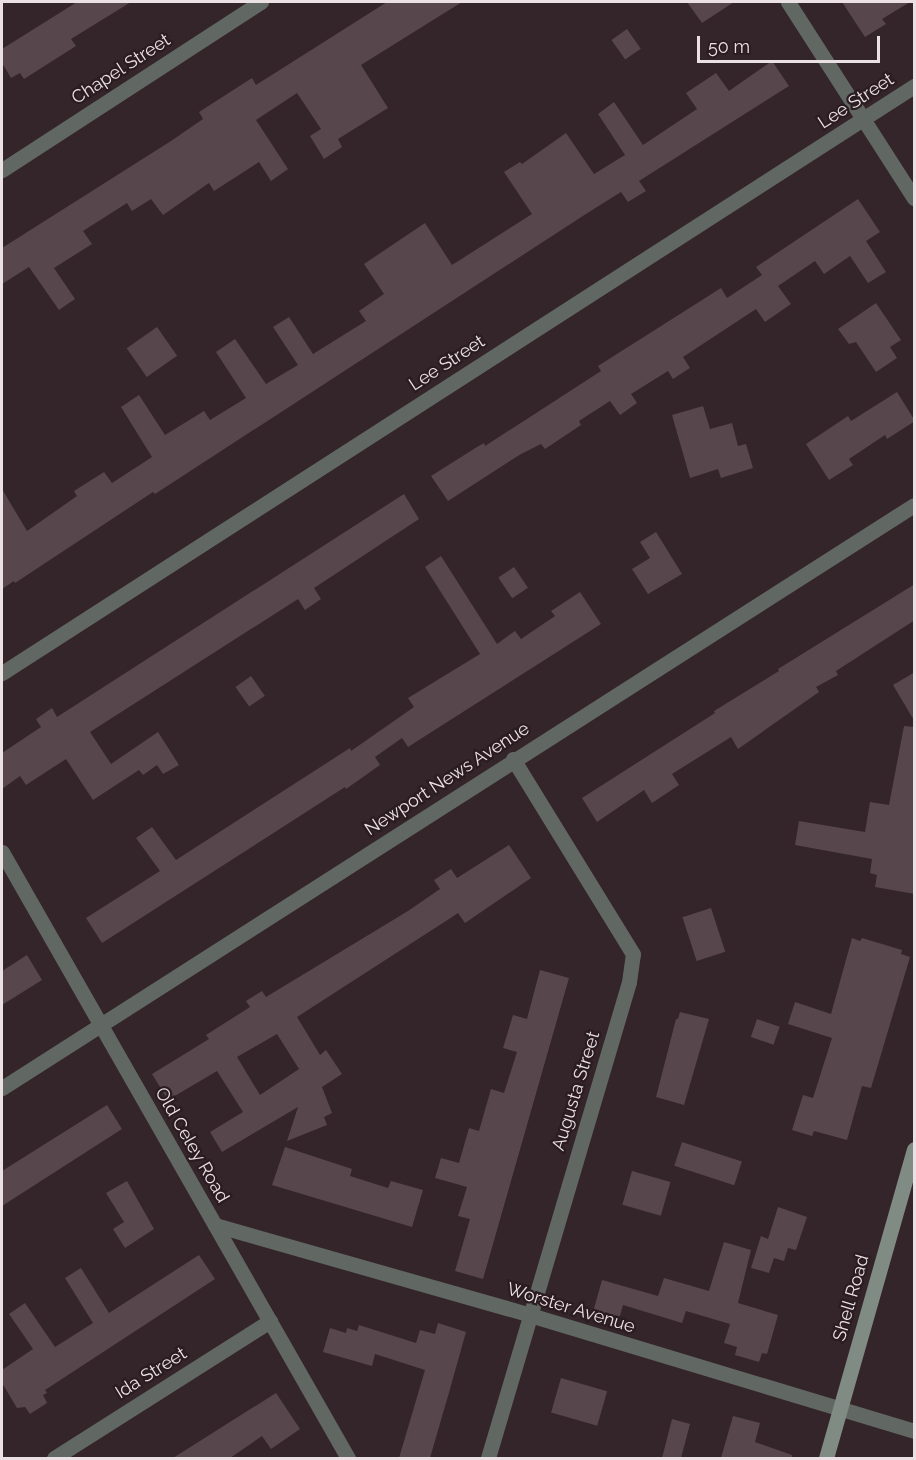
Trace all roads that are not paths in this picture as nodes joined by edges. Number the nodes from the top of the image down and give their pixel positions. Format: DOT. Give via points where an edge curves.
graph roads {
  1 [pos="261,2"];
  2 [pos="788,2"];
  3 [pos="915,86"];
  4 [pos="864,119"];
  5 [pos="2,170"];
  6 [pos="915,198"];
  7 [pos="915,505"];
  8 [pos="2,673"];
  9 [pos="513,759"];
  10 [pos="2,852"];
  11 [pos="100,1025"];
  12 [pos="2,1088"];
  13 [pos="915,1149"];
  14 [pos="215,1225"];
  15 [pos="530,1315"];
  16 [pos="270,1321"];
  17 [pos="840,1409"];
  18 [pos="915,1431"];
  19 [pos="54,1458"];
  20 [pos="348,1458"];
  21 [pos="488,1458"];
  22 [pos="826,1458"];
  1 -- 5 [label="street, Chapel Street"];
  2 -- 4 [label="street"];
  3 -- 4 [label="street, Lee Street"];
  4 -- 6 [label="street"];
  4 -- 8 [label="street, Lee Street"];
  7 -- 9 [label="street, Newport News Avenue"];
  9 -- 11 [label="street, Newport News Avenue"];
  9 -- 15 [label="street, Augusta Street" via="633,954 629,982"];
  10 -- 11 [label="street, Old Celey Road"];
  11 -- 12 [label="street, Newport News Avenue"];
  11 -- 14 [label="street, Old Celey Road"];
  13 -- 17 [label="street, Shell Road"];
  14 -- 15 [label="street, Worster Avenue"];
  14 -- 16 [label="street, Old Celey Road"];
  15 -- 17 [label="street, Worster Avenue"];
  15 -- 21 [label="street, Augusta Street"];
  16 -- 19 [label="street, Ida Street"];
  16 -- 20 [label="street, Old Celey Road"];
  17 -- 18 [label="street, Worster Avenue"];
  17 -- 22 [label="street, Shell Road"];
}
